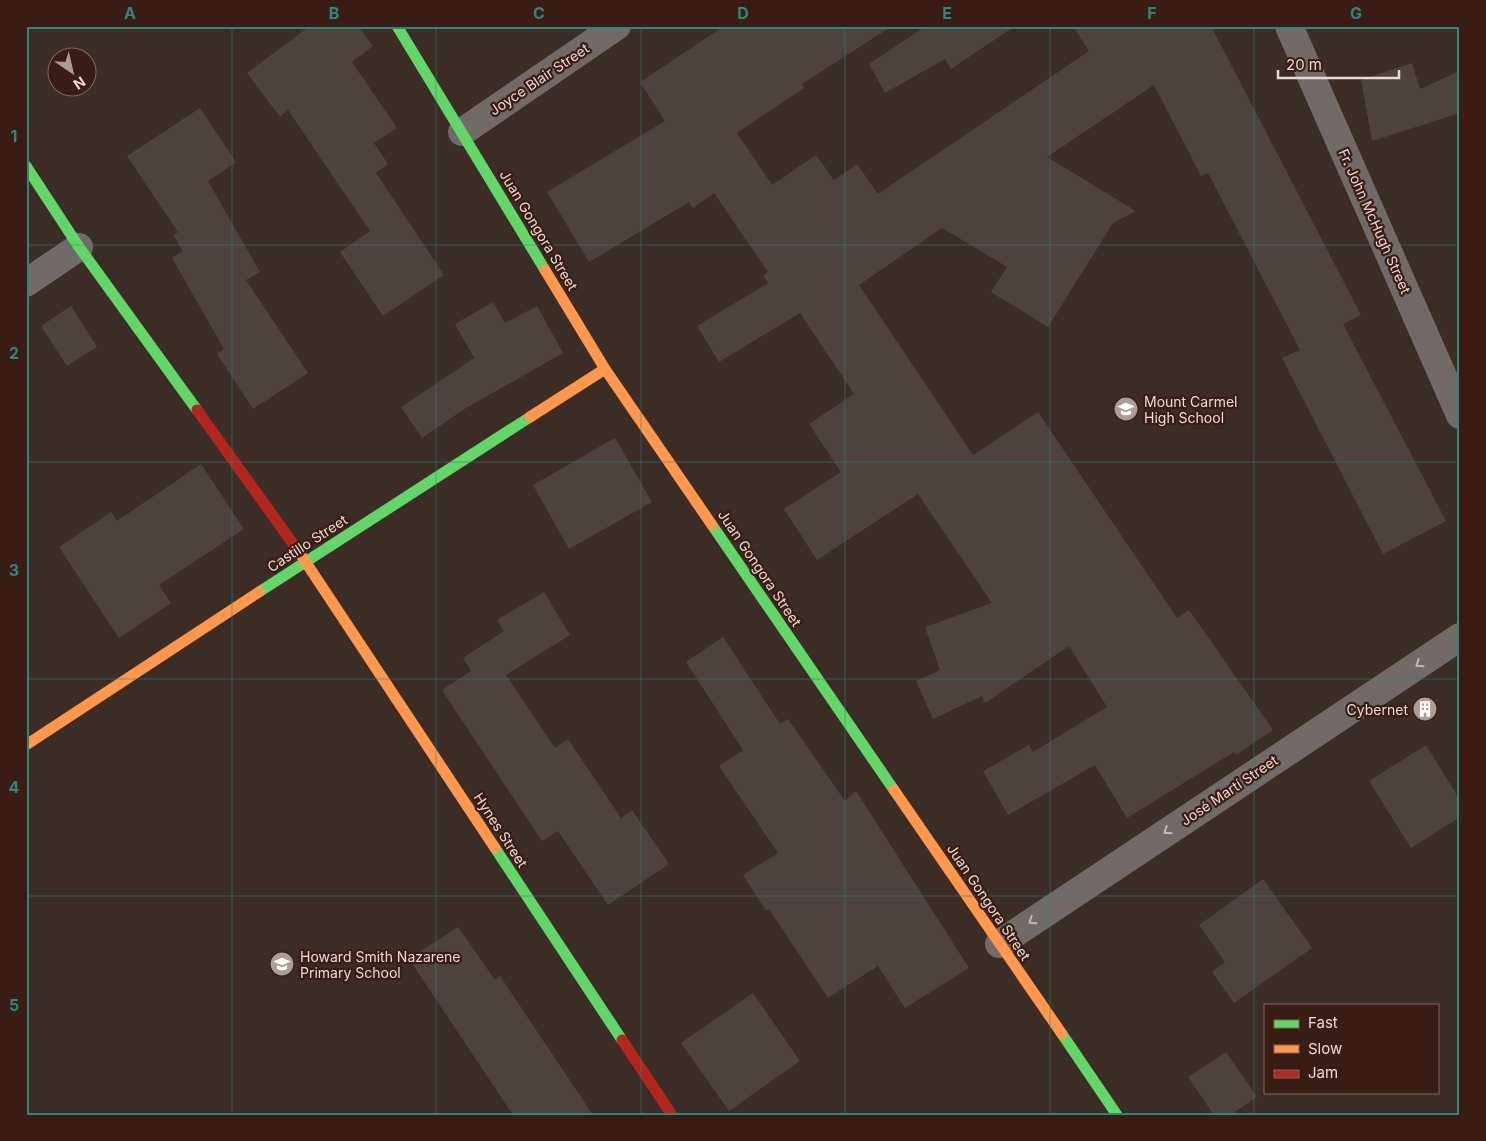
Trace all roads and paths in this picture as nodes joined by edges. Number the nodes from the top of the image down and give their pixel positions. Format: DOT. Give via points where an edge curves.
graph roads {
  1 [pos="397,26"];
  2 [pos="617,26"];
  3 [pos="1289,26"];
  4 [pos="462,132"];
  5 [pos="26,166"];
  6 [pos="78,247"];
  7 [pos="26,283"];
  8 [pos="605,369"];
  9 [pos="1460,415"];
  10 [pos="306,561"];
  11 [pos="1460,637"];
  12 [pos="26,745"];
  13 [pos="999,944"];
  14 [pos="672,1115"];
  15 [pos="1118,1115"];
  1 -- 4 [label="street, Juan Gongora Street"];
  2 -- 4 [label="street, Joyce Blair Street"];
  3 -- 9 [label="street, Fr. John McHugh Street"];
  4 -- 8 [label="street, Juan Gongora Street"];
  5 -- 6 [label="street, Hynes Street"];
  6 -- 7 [label="street"];
  6 -- 10 [label="street, Hynes Street"];
  8 -- 10 [label="street, Castillo Street"];
  8 -- 13 [label="street, Juan Gongora Street"];
  10 -- 12 [label="street, Castillo Street"];
  10 -- 14 [label="street, Hynes Street"];
  11 -- 13 [label="street, José Martí Street, one-way"];
  13 -- 15 [label="street, Juan Gongora Street"];
}
